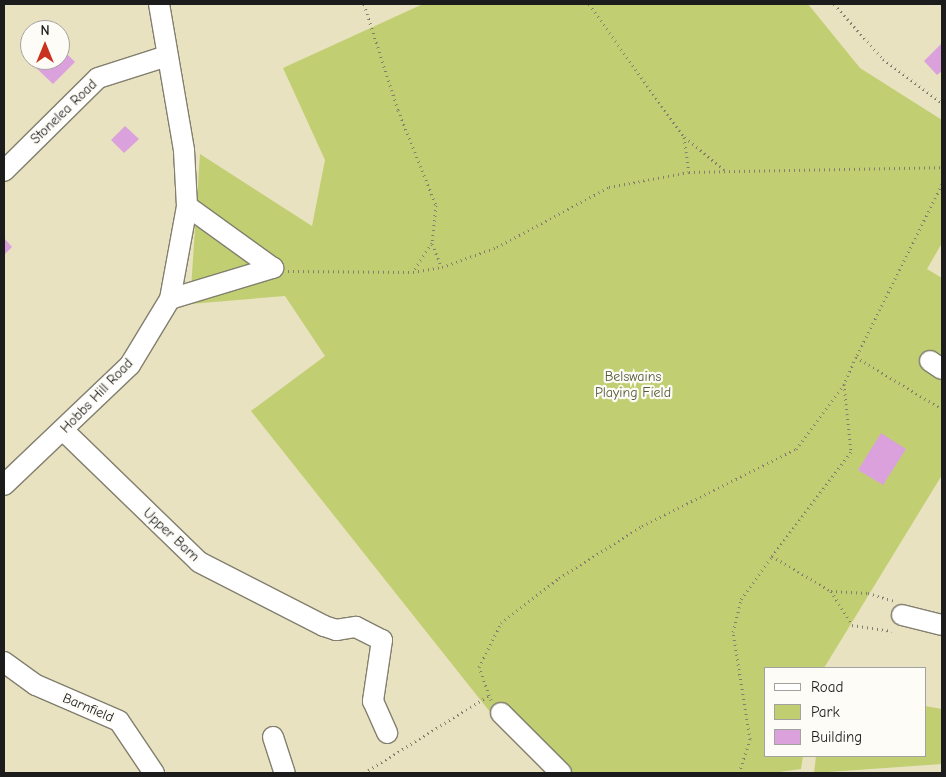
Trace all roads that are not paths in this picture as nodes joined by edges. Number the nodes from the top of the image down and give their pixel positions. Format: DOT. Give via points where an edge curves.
graph roads {
  1 [pos="159,4"];
  2 [pos="167,56"];
  3 [pos="4,171"];
  4 [pos="187,206"];
  5 [pos="170,299"];
  6 [pos="64,431"];
  7 [pos="4,484"];
  8 [pos="902,615"];
  9 [pos="942,625"];
  10 [pos="4,662"];
  11 [pos="501,713"];
  12 [pos="387,733"];
  13 [pos="273,737"];
  14 [pos="154,773"];
  15 [pos="284,773"];
  16 [pos="561,773"];
  1 -- 2 [label="street"];
  2 -- 3 [label="street, Stonelea Road" via="98,78"];
  2 -- 4 [label="street, Hobbs Hill Road" via="184,150"];
  4 -- 5 [label="street, Hobbs Hill Road"];
  4 -- 5 [label="street" via="273,268"];
  5 -- 6 [label="street, Hobbs Hill Road" via="130,365"];
  6 -- 7 [label="street, Hobbs Hill Road"];
  6 -- 12 [label="street, Upper Barn" via="199,562 324,626 336,630 356,627 382,640 373,701"];
  8 -- 9 [label="street"];
  10 -- 14 [label="street, Barnfield" via="36,685 119,721"];
  11 -- 16 [label="street"];
  13 -- 15 [label="street"];
}
